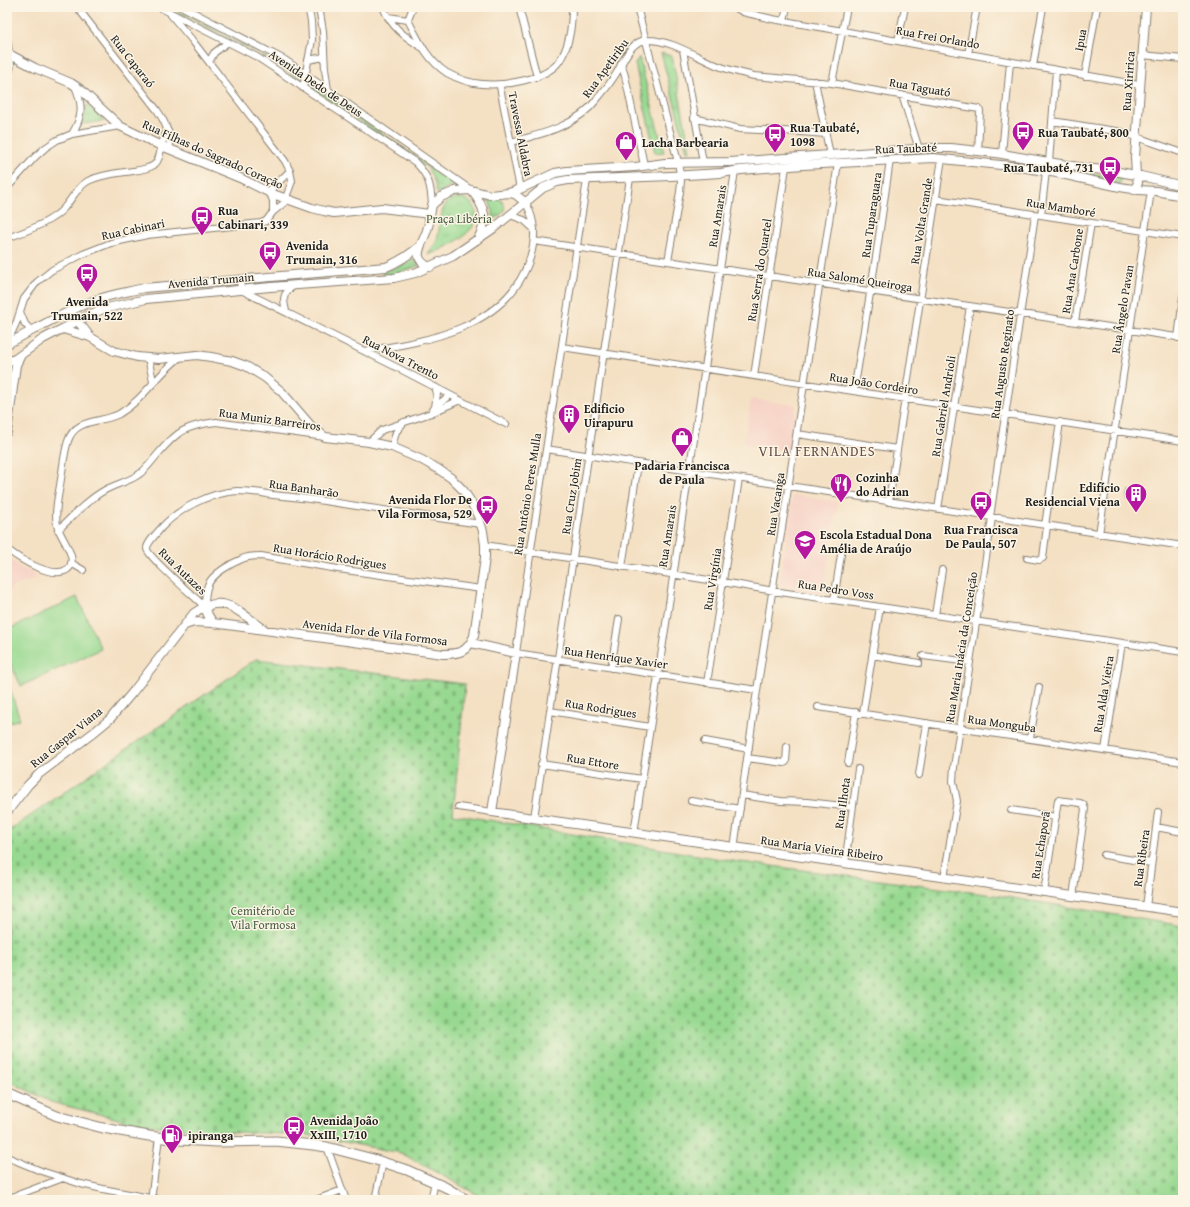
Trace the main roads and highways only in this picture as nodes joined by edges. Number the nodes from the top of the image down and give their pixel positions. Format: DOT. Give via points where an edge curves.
graph roads {
  1 [pos="7,1094"];
  2 [pos="464,1199"];
  1 -- 2 [label="main road" via="57,1116 103,1128 159,1138 218,1142 276,1141 327,1147 407,1170 435,1182"];
}
